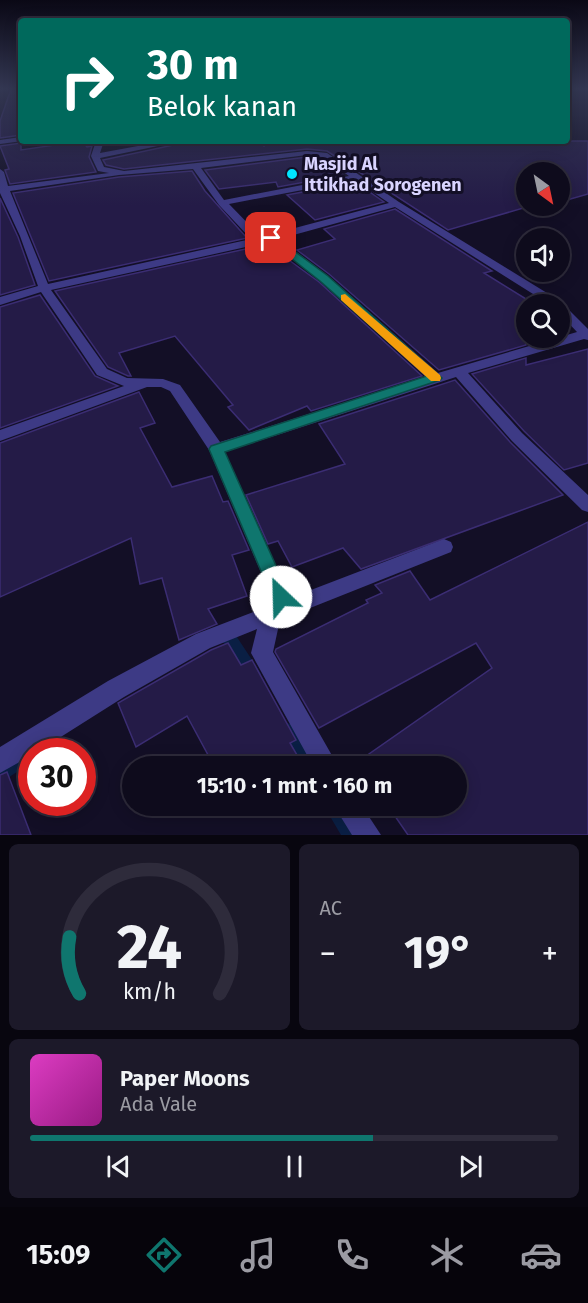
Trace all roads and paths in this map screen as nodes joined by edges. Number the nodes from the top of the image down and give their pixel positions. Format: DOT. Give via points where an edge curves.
graph roads {
  1 [pos="18,139"];
  2 [pos="0,142"];
  3 [pos="99,144"];
  4 [pos="161,144"];
  5 [pos="95,156"];
  6 [pos="195,166"];
  7 [pos="0,172"];
  8 [pos="124,174"];
  9 [pos="357,177"];
  10 [pos="2,189"];
  11 [pos="222,203"];
  12 [pos="396,204"];
  13 [pos="265,240"];
  14 [pos="44,288"];
  15 [pos="540,294"];
  16 [pos="0,302"];
  17 [pos="570,318"];
  18 [pos="587,335"];
  19 [pos="459,372"];
  20 [pos="436,378"];
  21 [pos="145,384"];
  22 [pos="0,436"];
  23 [pos="216,449"];
  24 [pos="588,505"];
  25 [pos="444,547"];
  26 [pos="271,614"];
  27 [pos="320,756"];
  28 [pos="0,761"];
  29 [pos="354,816"];
  30 [pos="368,835"];
  1 -- 2 [label="street"];
  3 -- 5 [label="street"];
  4 -- 5 [label="street"];
  5 -- 8 [label="street" via="101,169"];
  6 -- 8 [label="street"];
  6 -- 9 [label="street" via="313,153 324,155"];
  6 -- 11 [label="street"];
  7 -- 10 [label="street"];
  8 -- 10 [label="street"];
  9 -- 11 [label="street"];
  9 -- 12 [label="street"];
  10 -- 14 [label="street"];
  11 -- 13 [label="street"];
  12 -- 13 [label="street"];
  12 -- 15 [label="street"];
  13 -- 14 [label="street"];
  13 -- 20 [label="street" via="324,278"];
  14 -- 16 [label="street"];
  14 -- 21 [label="street" via="102,372 125,382"];
  17 -- 18 [label="street"];
  18 -- 19 [label="street"];
  19 -- 20 [label="street"];
  19 -- 24 [label="street"];
  20 -- 23 [label="street"];
  21 -- 22 [label="street"];
  21 -- 23 [label="street" via="175,387"];
  23 -- 26 [label="street" via="281,597"];
  25 -- 26 [label="street"];
  26 -- 27 [label="street" via="262,653"];
  26 -- 28 [label="street" via="194,646"];
  29 -- 30 [label="street"];
}
